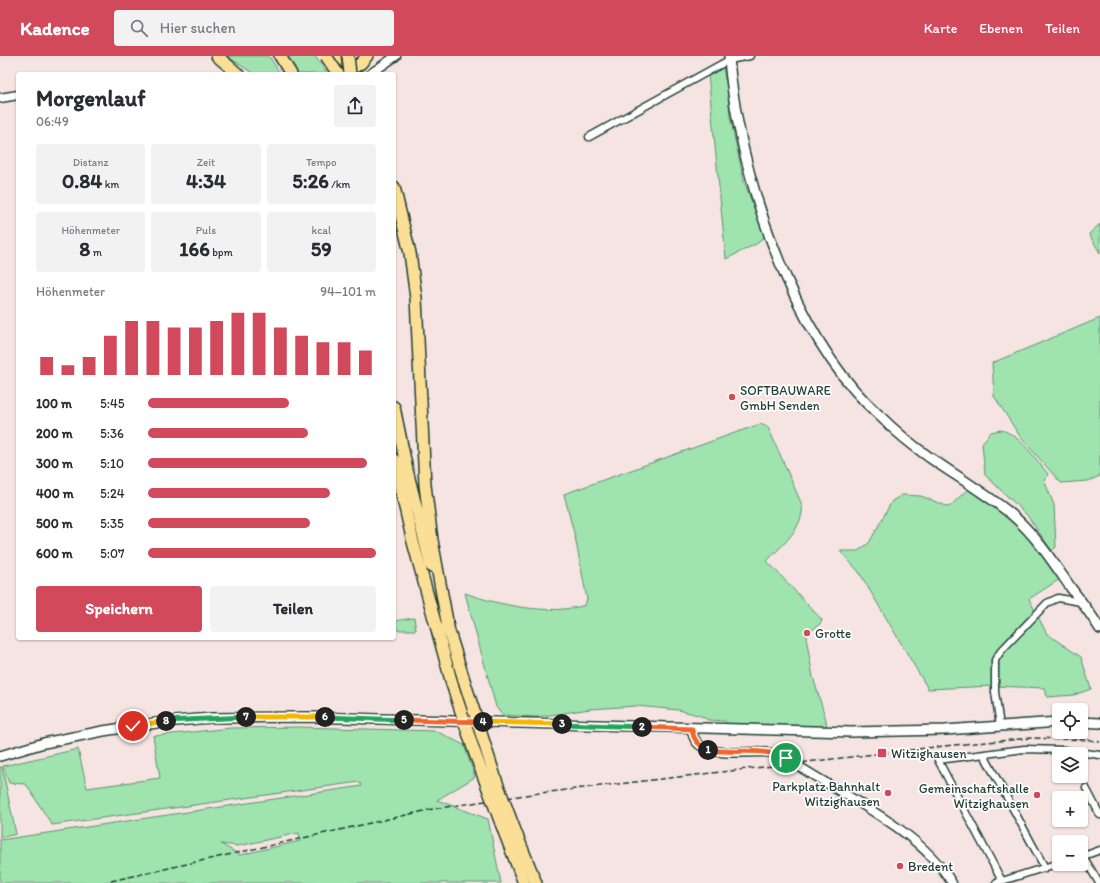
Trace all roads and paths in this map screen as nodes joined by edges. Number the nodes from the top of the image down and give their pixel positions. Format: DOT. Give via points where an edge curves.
graph roads {
  1 [pos="216,56"];
  2 [pos="280,56"];
  3 [pos="348,56"];
  4 [pos="367,56"];
  5 [pos="396,56"];
  6 [pos="749,56"];
  7 [pos="332,58"];
  8 [pos="729,58"];
  9 [pos="236,72"];
  10 [pos="289,72"];
  11 [pos="337,72"];
  12 [pos="347,72"];
  13 [pos="350,72"];
  14 [pos="372,72"];
  15 [pos="16,95"];
  16 [pos="0,98"];
  17 [pos="589,137"];
  18 [pos="396,194"];
  19 [pos="396,416"];
  20 [pos="396,469"];
  21 [pos="1081,602"];
  22 [pos="1100,629"];
  23 [pos="449,632"];
  24 [pos="1052,722"];
  25 [pos="1088,722"];
  26 [pos="1100,723"];
  27 [pos="1000,726"];
  28 [pos="692,729"];
  29 [pos="984,755"];
  30 [pos="1100,755"];
  31 [pos="0,756"];
  32 [pos="1086,788"];
  33 [pos="1100,815"];
  34 [pos="510,831"];
  35 [pos="1100,850"];
  36 [pos="1088,854"];
  37 [pos="1052,866"];
  38 [pos="1088,866"];
  39 [pos="1044,868"];
  40 [pos="999,882"];
  41 [pos="524,883"];
  42 [pos="536,883"];
  43 [pos="952,883"];
  44 [pos="1099,883"];
  1 -- 9 [label="highway"];
  2 -- 10 [label="highway"];
  3 -- 13 [label="highway, bridge"];
  4 -- 12 [label="highway"];
  5 -- 14 [label="street"];
  6 -- 8 [label="street"];
  7 -- 11 [label="highway, bridge"];
  8 -- 17 [label="street"];
  8 -- 21 [label="main road" via="745,156 772,240 801,309 828,353 848,382 878,415 919,450 1012,515 1051,558"];
  15 -- 16 [label="street"];
  18 -- 23 [label="highway" via="410,253 416,298 426,485 432,540"];
  19 -- 23 [label="highway" via="423,540"];
  20 -- 34 [label="highway, bridge" via="413,542 452,684 474,751"];
  21 -- 22 [label="main road"];
  21 -- 27 [label="street" via="1058,598 1047,602 997,656 994,670"];
  23 -- 34 [label="highway, bridge"];
  24 -- 27 [label="main road"];
  25 -- 26 [label="main road"];
  27 -- 28 [label="main road" via="851,732"];
  28 -- 31 [label="main road" via="308,716 211,718 103,731 44,743"];
  28 -- 43 [label="street" via="692,736 707,750 776,753 786,758 904,832 926,850"];
  29 -- 30 [label="street" via="1024,750 1063,750"];
  29 -- 39 [label="street"];
  29 -- 40 [label="street" via="938,760"];
  32 -- 33 [label="street"];
  34 -- 41 [label="highway"];
  34 -- 42 [label="highway"];
  35 -- 36 [label="street"];
  37 -- 39 [label="street"];
  38 -- 44 [label="street"];
  39 -- 40 [label="street"];
}
